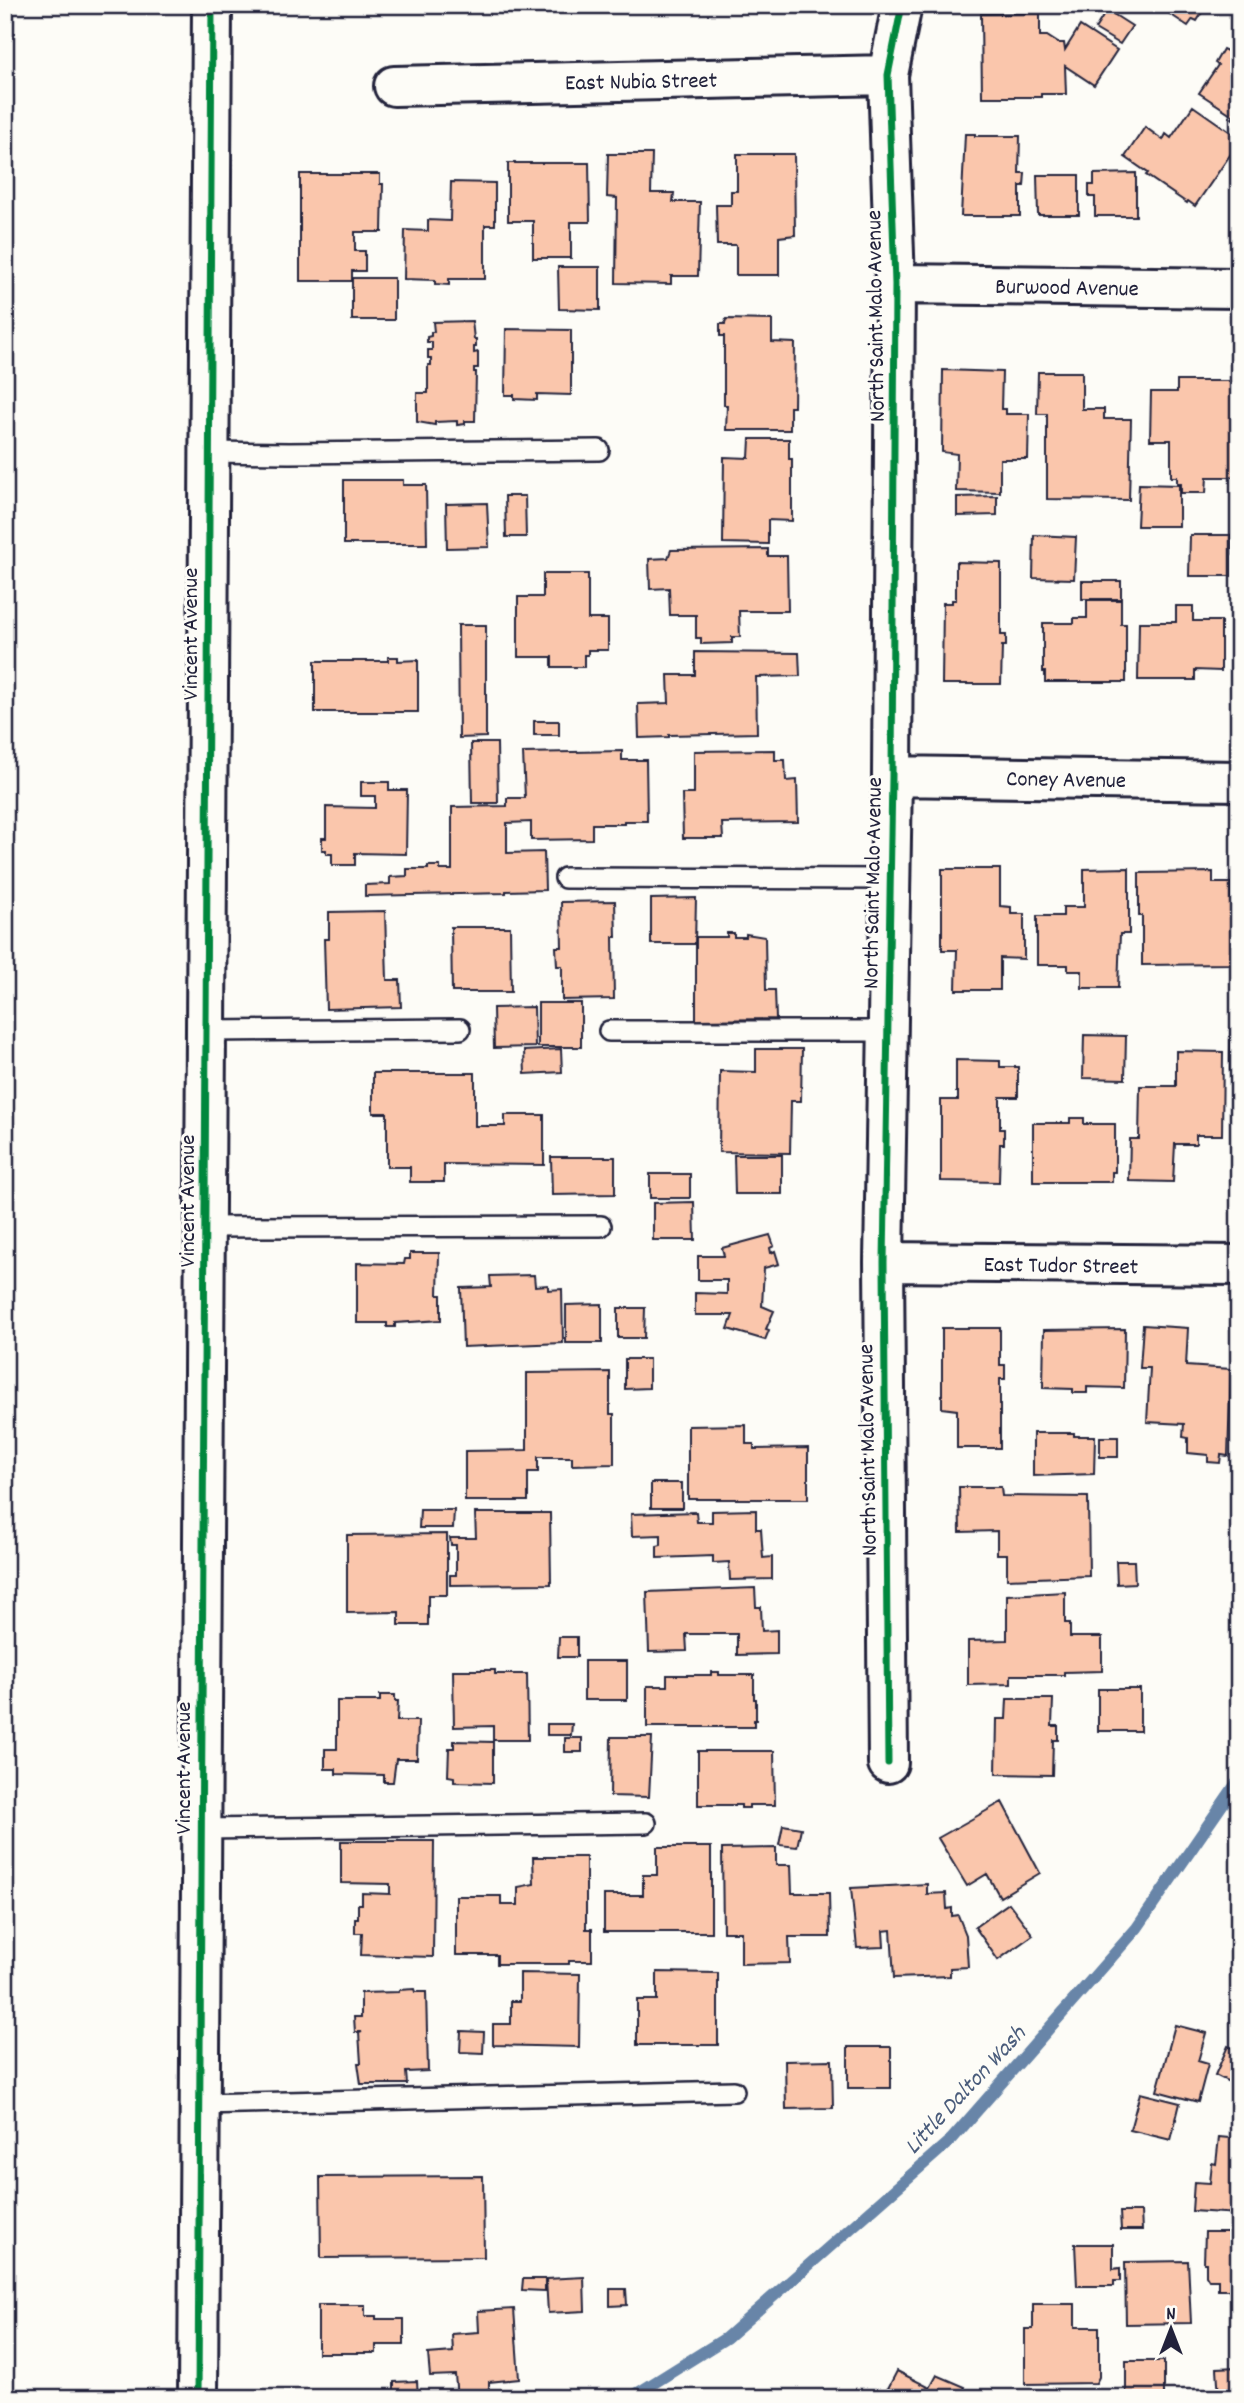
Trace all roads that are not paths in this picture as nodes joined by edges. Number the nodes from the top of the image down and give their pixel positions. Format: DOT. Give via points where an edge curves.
graph roads {
  1 [pos="212,5"];
  2 [pos="902,5"];
  3 [pos="888,75"];
  4 [pos="394,86"];
  5 [pos="895,284"];
  6 [pos="1239,289"];
  7 [pos="599,450"];
  8 [pos="209,452"];
  9 [pos="892,776"];
  10 [pos="1239,781"];
  11 [pos="565,878"];
  12 [pos="891,879"];
  13 [pos="460,1029"];
  14 [pos="206,1031"];
  15 [pos="609,1031"];
  16 [pos="888,1031"];
  17 [pos="601,1226"];
  18 [pos="205,1227"];
  19 [pos="884,1262"];
  20 [pos="1239,1265"];
  21 [pos="888,1763"];
  22 [pos="646,1823"];
  23 [pos="201,1829"];
  24 [pos="734,2091"];
  25 [pos="200,2105"];
  26 [pos="198,2398"];
  1 -- 8 [label="street, Vincent Avenue"];
  2 -- 3 [label="street, North Saint Malo Avenue"];
  3 -- 4 [label="street, East Nubia Street"];
  3 -- 5 [label="street, North Saint Malo Avenue"];
  5 -- 6 [label="street, Burwood Avenue"];
  5 -- 9 [label="street, North Saint Malo Avenue"];
  7 -- 8 [label="lane"];
  8 -- 14 [label="street, Vincent Avenue"];
  9 -- 10 [label="street, Coney Avenue"];
  9 -- 12 [label="street, North Saint Malo Avenue"];
  11 -- 12 [label="lane"];
  12 -- 16 [label="street, North Saint Malo Avenue"];
  13 -- 14 [label="lane"];
  14 -- 18 [label="street, Vincent Avenue"];
  15 -- 16 [label="lane"];
  16 -- 19 [label="street, North Saint Malo Avenue"];
  17 -- 18 [label="lane"];
  18 -- 23 [label="street, Vincent Avenue"];
  19 -- 20 [label="street, East Tudor Street"];
  19 -- 21 [label="street, North Saint Malo Avenue"];
  22 -- 23 [label="lane"];
  23 -- 25 [label="street, Vincent Avenue"];
  24 -- 25 [label="lane"];
  25 -- 26 [label="street, Vincent Avenue"];
}
